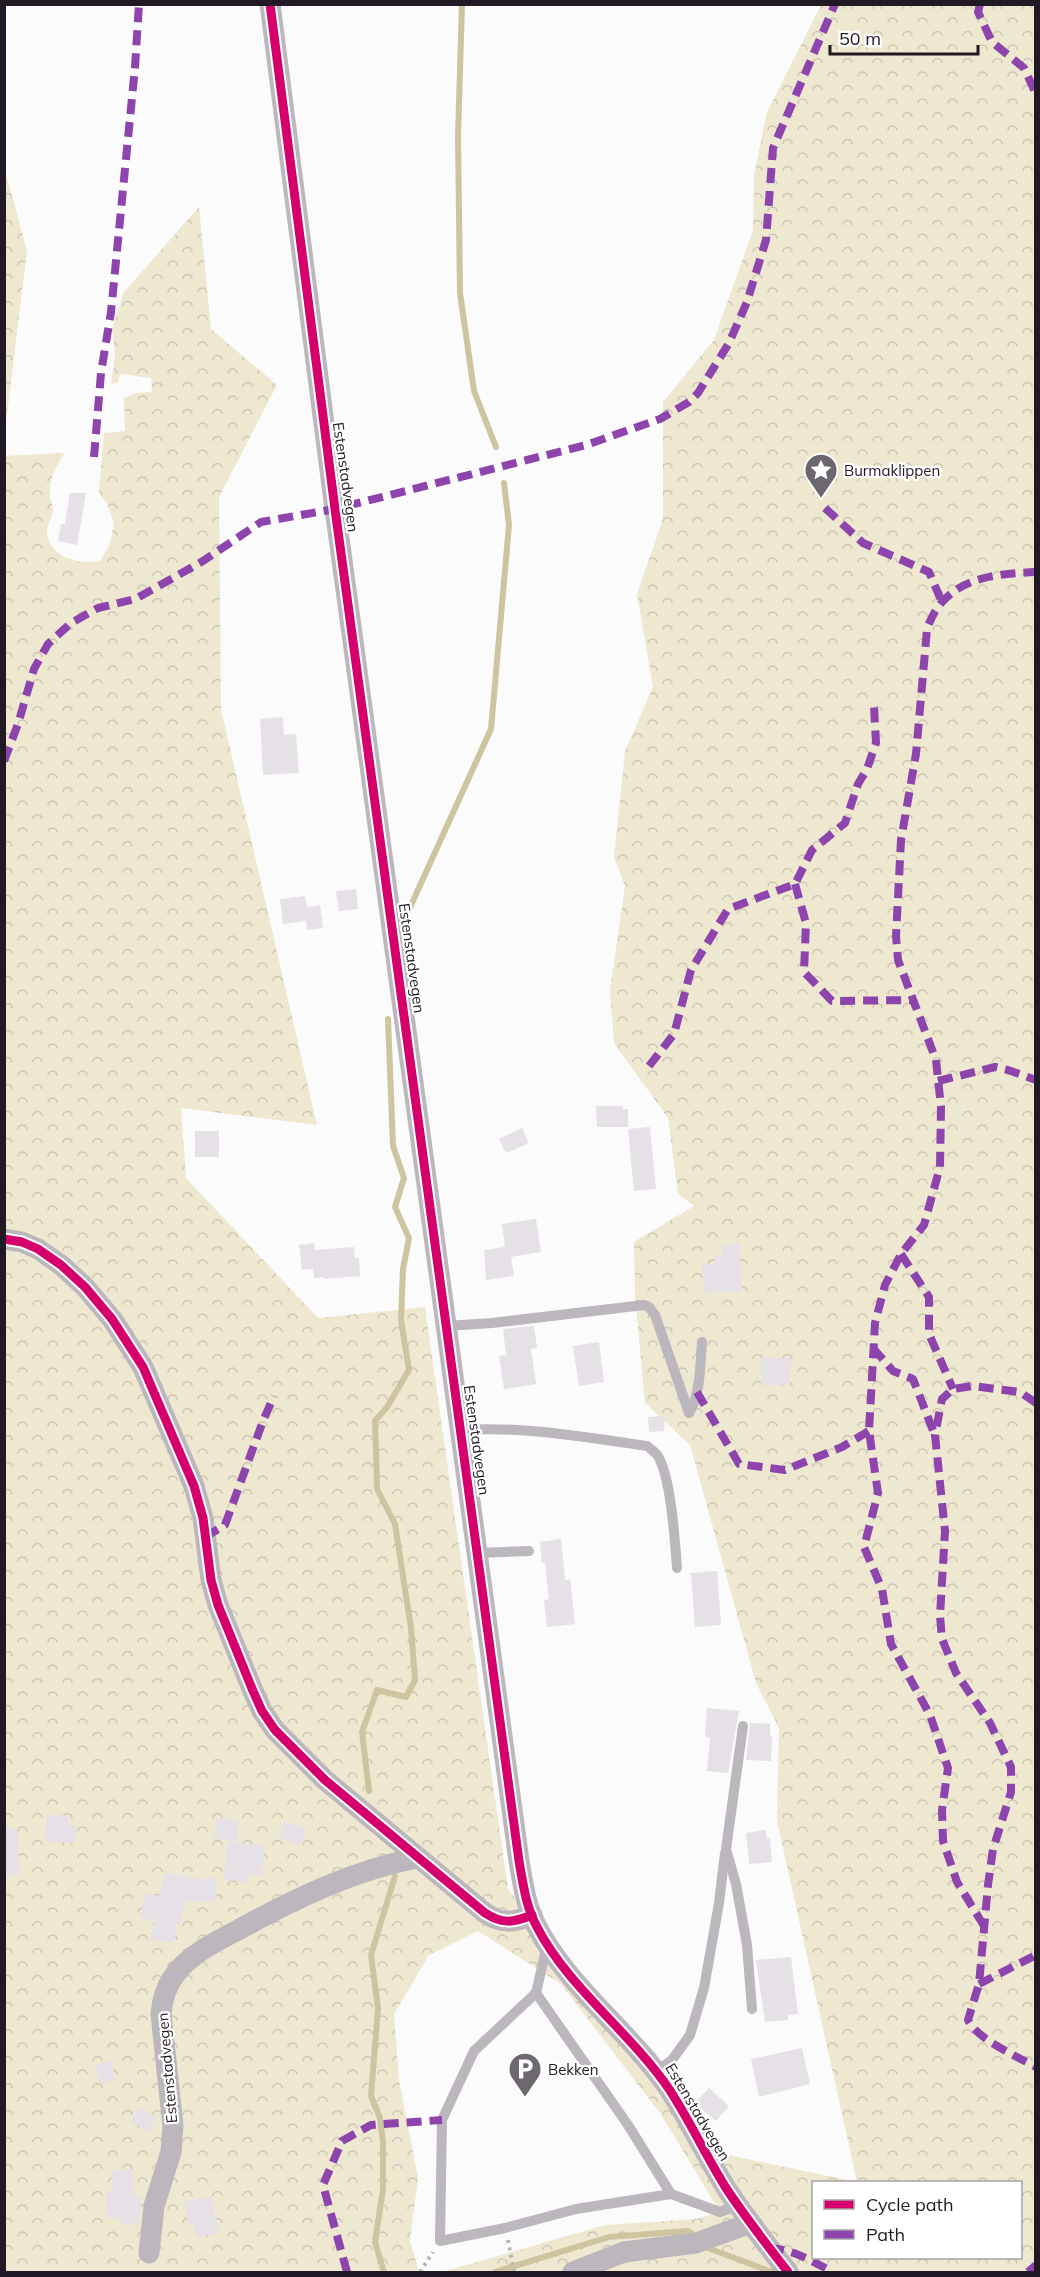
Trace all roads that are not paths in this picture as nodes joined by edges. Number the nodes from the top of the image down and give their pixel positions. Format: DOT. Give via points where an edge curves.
graph roads {
  1 [pos="270,4"];
  2 [pos="4,1239"];
  3 [pos="446,1326"];
  4 [pos="702,1342"];
  5 [pos="461,1430"];
  6 [pos="529,1551"];
  7 [pos="478,1553"];
  8 [pos="677,1568"];
  9 [pos="743,1726"];
  10 [pos="726,1849"];
  11 [pos="417,1858"];
  12 [pos="532,1915"];
  13 [pos="547,1944"];
  14 [pos="536,1993"];
  15 [pos="752,2009"];
  16 [pos="656,2071"];
  17 [pos="671,2194"];
  18 [pos="738,2205"];
  19 [pos="751,2223"];
  20 [pos="149,2253"];
  21 [pos="604,2266"];
  22 [pos="573,2272"];
  23 [pos="788,2272"];
  1 -- 3 [label="street, Estenstadvegen"];
  2 -- 11 [label="street" via="38,1249 85,1287 112,1319 143,1367 195,1486 218,1605 262,1711 297,1754"];
  3 -- 4 [label="lane" via="644,1305 655,1315 689,1413 697,1392"];
  3 -- 5 [label="street, Estenstadvegen"];
  5 -- 7 [label="street, Estenstadvegen"];
  5 -- 8 [label="lane, Estenstadvegen" via="557,1432 647,1446 657,1454 662,1466 674,1522"];
  6 -- 7 [label="lane"];
  7 -- 12 [label="street, Estenstadvegen" via="519,1861"];
  9 -- 10 [label="lane, Estenstadvegen"];
  10 -- 15 [label="lane, Estenstadvegen" via="747,1945"];
  10 -- 16 [label="lane, Estenstadvegen" via="704,1988 690,2035 672,2060"];
  11 -- 12 [label="street" via="495,1920 511,1923"];
  11 -- 20 [label="street, Estenstadvegen" via="340,1881 264,1915 213,1943 172,1978 161,2014 172,2107 171,2152 154,2206"];
  12 -- 13 [label="street, Estenstadvegen"];
  13 -- 14 [label="lane"];
  13 -- 16 [label="street, Estenstadvegen"];
  14 -- 17 [label="lane"];
  14 -- 17 [label="lane" via="474,2051 442,2120 440,2241 576,2209"];
  16 -- 18 [label="street, Estenstadvegen"];
  17 -- 18 [label="lane" via="720,2212"];
  18 -- 19 [label="street, Estenstadvegen"];
  19 -- 21 [label="street" via="696,2243 639,2249"];
  19 -- 23 [label="street, Estenstadvegen"];
  21 -- 22 [label="street"];
}
